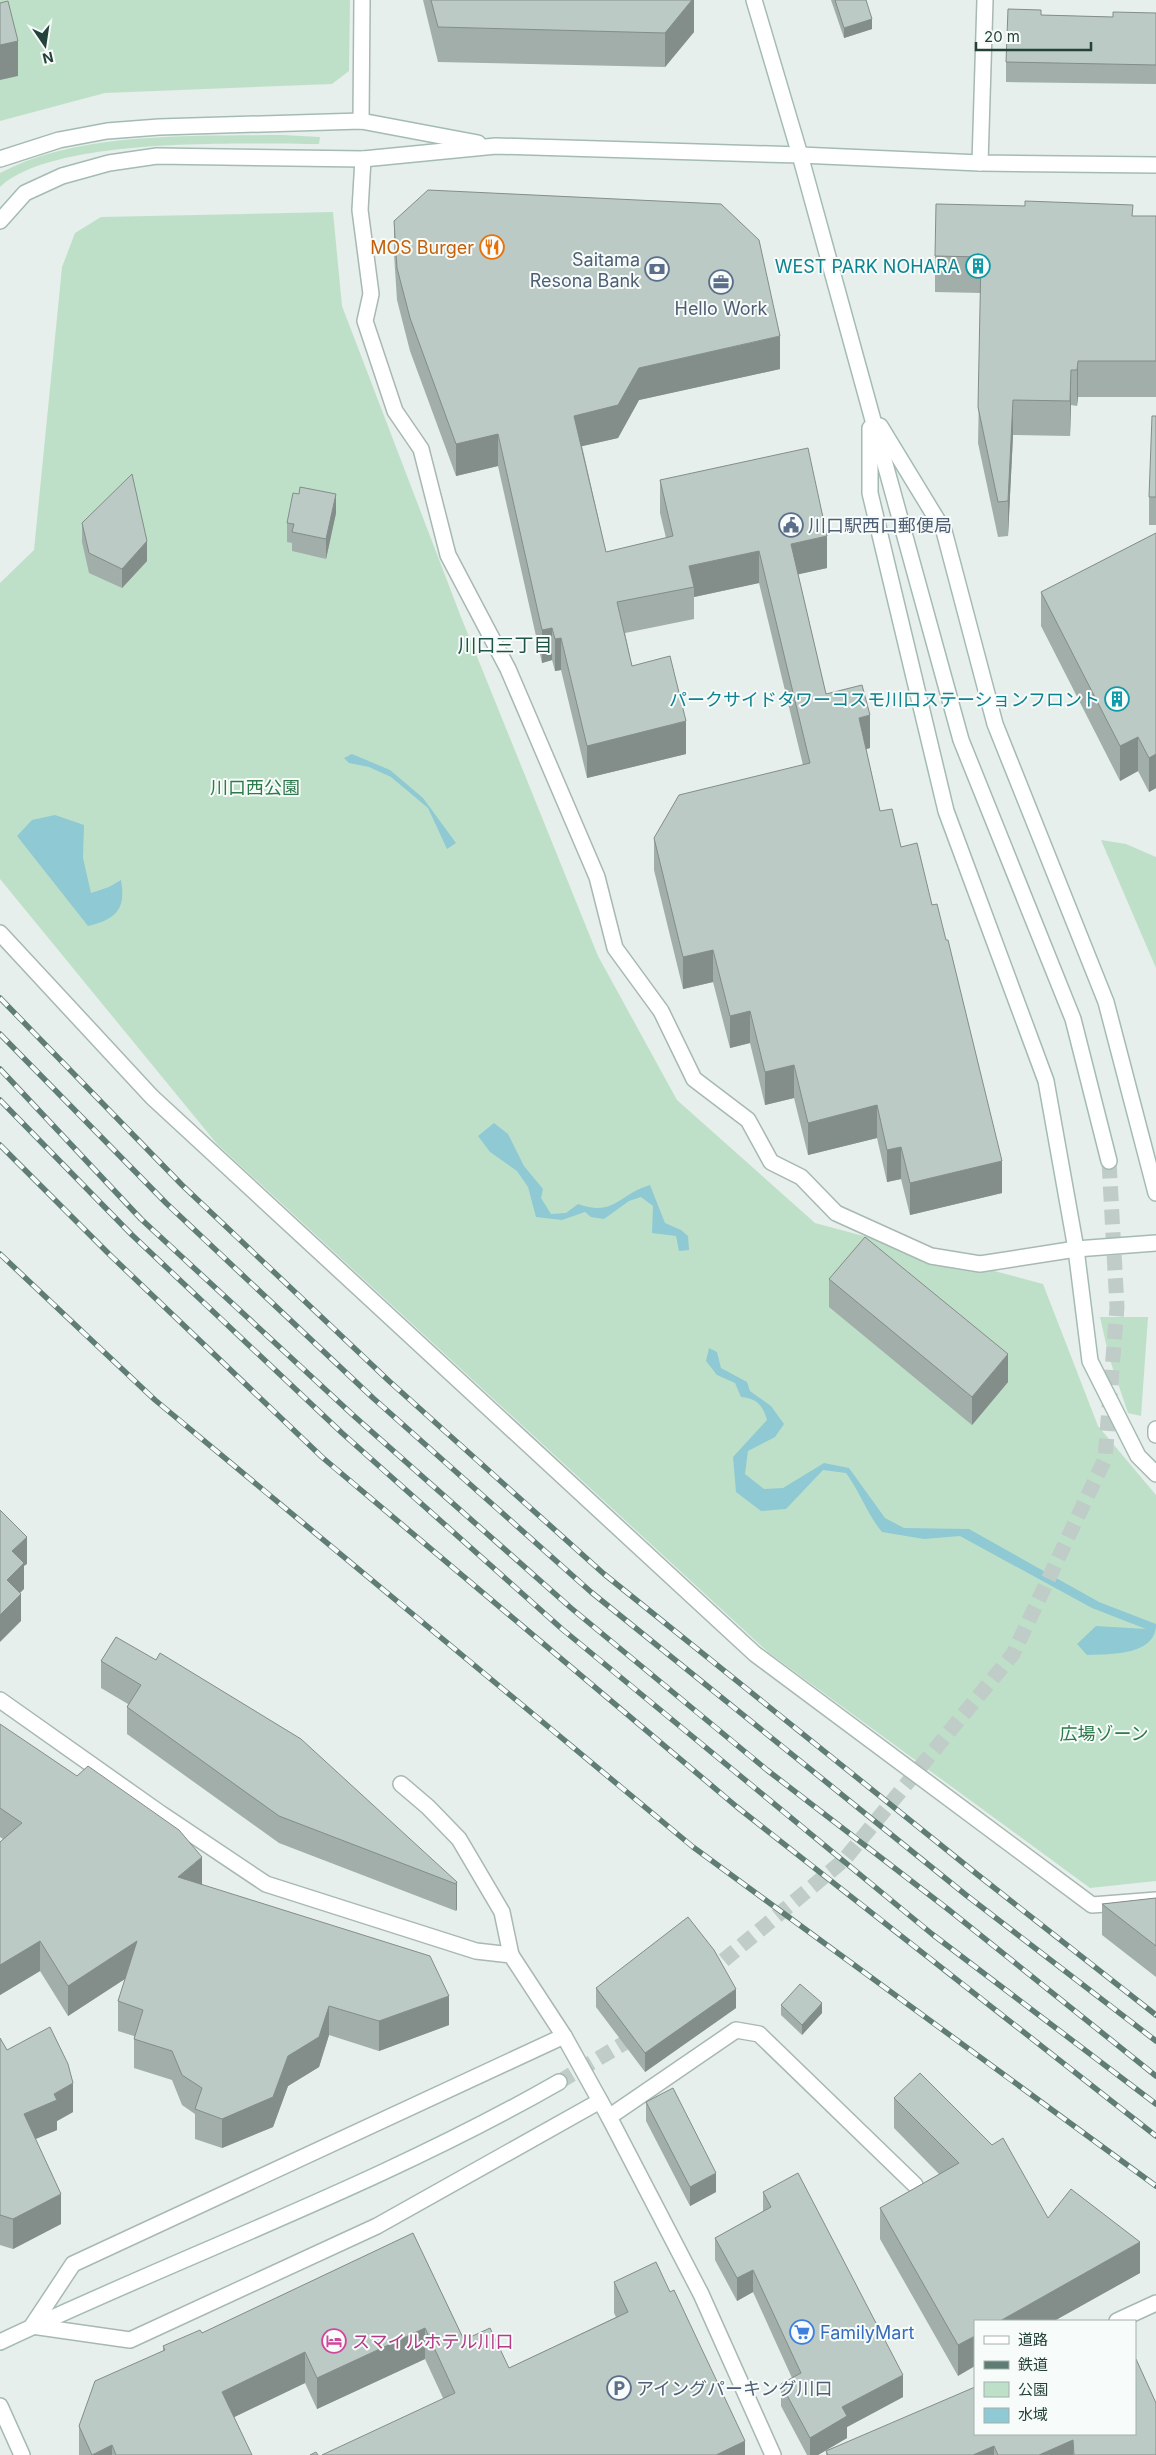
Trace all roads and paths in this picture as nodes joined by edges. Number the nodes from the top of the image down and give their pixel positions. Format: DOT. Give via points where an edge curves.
graph roads {
  1 [pos="362,0"];
  2 [pos="754,0"];
  3 [pos="985,0"];
  4 [pos="361,120"];
  5 [pos="496,146"];
  6 [pos="800,155"];
  7 [pos="0,159"];
  8 [pos="363,159"];
  9 [pos="980,163"];
  10 [pos="1156,165"];
  11 [pos="0,221"];
  12 [pos="870,409"];
  13 [pos="0,933"];
  14 [pos="1108,1161"];
  15 [pos="1156,1193"];
  16 [pos="1156,1243"];
  17 [pos="1076,1249"];
  18 [pos="1156,1429"];
  19 [pos="1156,1435"];
  20 [pos="1156,1474"];
  21 [pos="0,1700"];
  22 [pos="401,1784"];
  23 [pos="1156,1900"];
  24 [pos="511,1955"];
  25 [pos="564,2036"];
  26 [pos="559,2082"];
  27 [pos="600,2100"];
  28 [pos="610,2117"];
  29 [pos="915,2185"];
  30 [pos="1156,2303"];
  31 [pos="1119,2320"];
  32 [pos="32,2326"];
  33 [pos="0,2342"];
  34 [pos="0,2406"];
  35 [pos="22,2455"];
  36 [pos="772,2455"];
  1 -- 4 [label="street"];
  2 -- 6 [label="street"];
  3 -- 9 [label="street"];
  4 -- 5 [label="street"];
  4 -- 7 [label="street" via="107,131 59,140"];
  5 -- 6 [label="street"];
  5 -- 8 [label="street"];
  6 -- 9 [label="street"];
  6 -- 12 [label="street"];
  8 -- 11 [label="street" via="157,156 109,163 62,176 25,193"];
  8 -- 17 [label="street" via="360,210 371,294 365,321 395,410 421,449 448,555 508,669 597,877 615,948 661,1011 694,1079 748,1120 771,1162 801,1177 836,1213 931,1256 980,1264"];
  9 -- 10 [label="street"];
  12 -- 14 [label="street" via="961,740 1072,1019"];
  12 -- 15 [label="street" via="944,530 995,724 1106,1002"];
  12 -- 17 [label="street" via="870,493 946,812 1046,1081"];
  13 -- 23 [label="street" via="152,1097 755,1654 1092,1905"];
  16 -- 17 [label="street"];
  17 -- 20 [label="street" via="1090,1362 1138,1456"];
  18 -- 19 [label="street"];
  21 -- 24 [label="street" via="266,1884 476,1950"];
  22 -- 24 [label="street" via="459,1838 502,1912"];
  24 -- 25 [label="street"];
  25 -- 27 [label="street"];
  25 -- 32 [label="street" via="73,2264"];
  26 -- 32 [label="street" via="490,2121 405,2162"];
  27 -- 28 [label="street"];
  27 -- 32 [label="street" via="377,2226 130,2340"];
  28 -- 29 [label="street" via="736,2030 759,2034"];
  28 -- 36 [label="street" via="701,2294"];
  30 -- 31 [label="street"];
  32 -- 33 [label="street"];
  34 -- 35 [label="street"];
}
